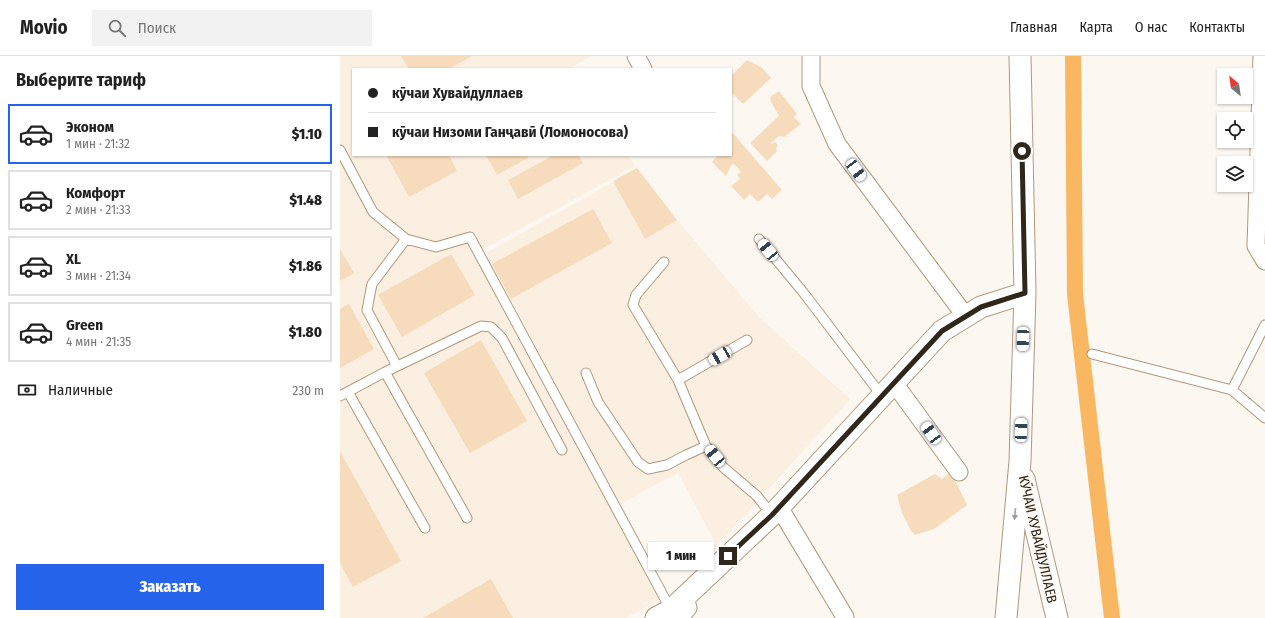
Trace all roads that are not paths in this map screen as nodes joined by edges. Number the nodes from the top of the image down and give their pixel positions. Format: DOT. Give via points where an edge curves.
graph roads {
  1 [pos="636,56"];
  2 [pos="811,56"];
  3 [pos="1020,56"];
  4 [pos="1262,56"];
  5 [pos="642,68"];
  6 [pos="340,150"];
  7 [pos="406,239"];
  8 [pos="759,239"];
  9 [pos="1265,261"];
  10 [pos="664,262"];
  11 [pos="1025,293"];
  12 [pos="967,315"];
  13 [pos="1265,325"];
  14 [pos="747,340"];
  15 [pos="1092,354"];
  16 [pos="397,366"];
  17 [pos="385,372"];
  18 [pos="586,373"];
  19 [pos="678,380"];
  20 [pos="888,389"];
  21 [pos="1232,390"];
  22 [pos="344,394"];
  23 [pos="1265,418"];
  24 [pos="706,446"];
  25 [pos="562,450"];
  26 [pos="1020,461"];
  27 [pos="958,472"];
  28 [pos="775,511"];
  29 [pos="467,518"];
  30 [pos="425,528"];
  31 [pos="673,611"];
  32 [pos="845,617"];
  33 [pos="1006,618"];
  34 [pos="1057,618"];
  1 -- 5 [label="street"];
  2 -- 12 [label="street" via="811,86 836,144"];
  3 -- 11 [label="street, КӮЧАИ ХУВАЙДУЛЛАЕВ"];
  4 -- 9 [label="street" via="1256,246"];
  6 -- 7 [label="lane" via="373,212"];
  7 -- 16 [label="lane" via="372,284 367,310"];
  7 -- 31 [label="lane" via="436,247 470,237"];
  8 -- 20 [label="lane"];
  10 -- 19 [label="lane" via="636,295 633,305"];
  11 -- 12 [label="street" via="981,307"];
  11 -- 26 [label="street, КӮЧАИ ХУВАЙДУЛЛАЕВ"];
  12 -- 20 [label="street" via="942,331"];
  13 -- 21 [label="lane"];
  14 -- 19 [label="lane"];
  15 -- 21 [label="lane"];
  16 -- 17 [label="lane"];
  16 -- 25 [label="lane" via="481,326 491,327 502,338"];
  17 -- 22 [label="lane"];
  17 -- 29 [label="lane"];
  18 -- 24 [label="lane" via="598,402 638,462 648,470 667,465"];
  19 -- 24 [label="lane"];
  20 -- 27 [label="street"];
  20 -- 28 [label="street"];
  21 -- 23 [label="lane"];
  22 -- 30 [label="lane"];
  24 -- 28 [label="lane" via="723,467"];
  26 -- 33 [label="street, КӮЧАИ ХУВАЙДУЛЛАЕВ, one-way"];
  26 -- 34 [label="street, КӮЧАИ ХУВАЙДУЛЛАЕВ"];
  28 -- 31 [label="street"];
  28 -- 32 [label="street"];
}
